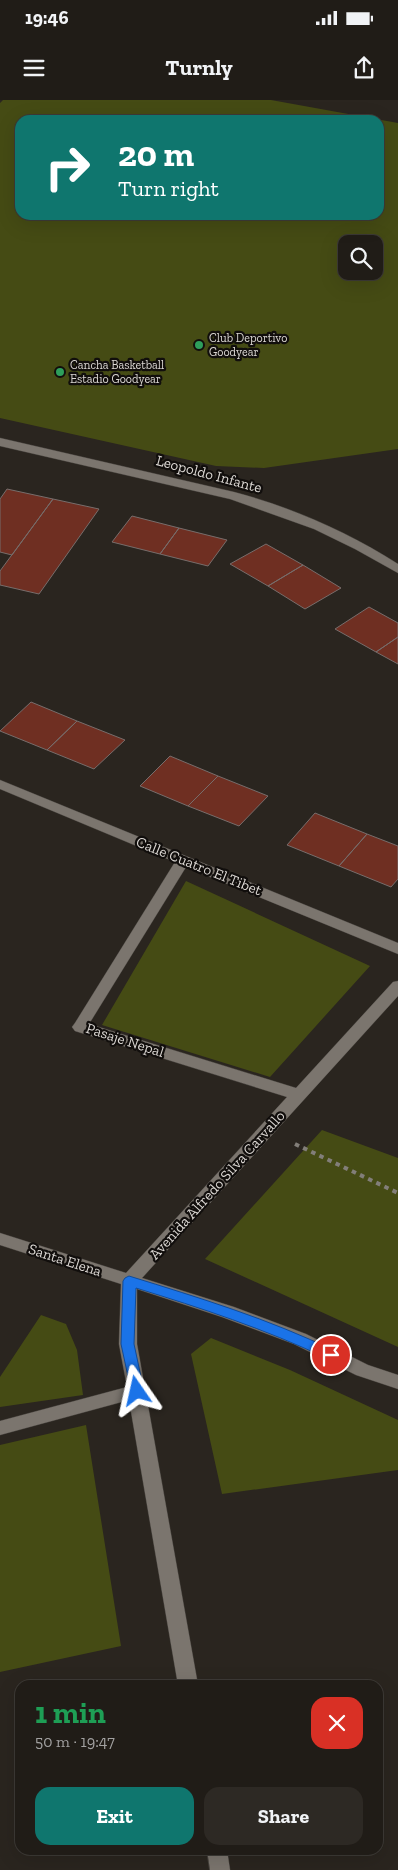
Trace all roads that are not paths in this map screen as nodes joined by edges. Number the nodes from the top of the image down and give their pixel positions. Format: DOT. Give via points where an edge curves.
graph roads {
  1 [pos="0,442"];
  2 [pos="398,569"];
  3 [pos="0,784"];
  4 [pos="183,860"];
  5 [pos="398,949"];
  6 [pos="398,986"];
  7 [pos="299,1095"];
  8 [pos="0,1239"];
  9 [pos="129,1281"];
  10 [pos="398,1382"];
  11 [pos="137,1391"];
  12 [pos="0,1428"];
  13 [pos="187,1680"];
  14 [pos="218,1855"];
  15 [pos="220,1870"];
  1 -- 2 [label="street, Leopoldo Infante" via="243,498 345,540"];
  3 -- 4 [label="street, Calle Cuatro El Tibet"];
  4 -- 5 [label="street, Calle Cuatro El Tibet"];
  4 -- 7 [label="street, Pasaje Nepal" via="80,1027"];
  6 -- 7 [label="street, Avenida Alfredo Silva Carvallo"];
  7 -- 9 [label="street, Avenida Alfredo Silva Carvallo"];
  8 -- 9 [label="street, Santa Elena"];
  9 -- 10 [label="street, Santa Elena" via="228,1312 300,1340 362,1370"];
  9 -- 11 [label="street" via="128,1344"];
  11 -- 12 [label="street"];
  11 -- 13 [label="street"];
  14 -- 15 [label="street"];
}
